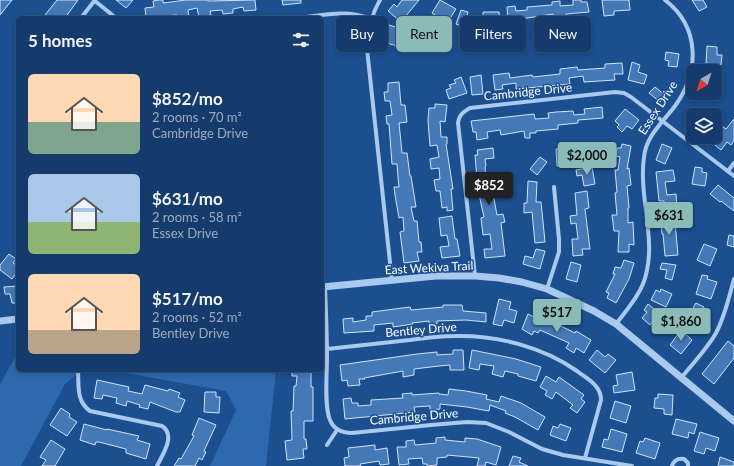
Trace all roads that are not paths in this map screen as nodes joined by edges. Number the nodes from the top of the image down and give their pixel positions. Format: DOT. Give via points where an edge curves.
graph roads {
  1 [pos="95,0"];
  2 [pos="380,0"];
  3 [pos="665,0"];
  4 [pos="83,16"];
  5 [pos="114,16"];
  6 [pos="317,16"];
  7 [pos="364,16"];
  8 [pos="372,16"];
  9 [pos="367,52"];
  10 [pos="663,121"];
  11 [pos="734,163"];
  12 [pos="728,171"];
  13 [pos="734,176"];
  14 [pos="554,187"];
  15 [pos="475,276"];
  16 [pos="734,279"];
  17 [pos="392,281"];
  18 [pos="324,287"];
  19 [pos="547,289"];
  20 [pos="324,302"];
  21 [pos="16,319"];
  22 [pos="0,321"];
  23 [pos="616,324"];
  24 [pos="327,349"];
  25 [pos="78,372"];
  26 [pos="682,377"];
  27 [pos="734,420"];
  28 [pos="337,430"];
  29 [pos="327,445"];
  30 [pos="585,458"];
  31 [pos="157,466"];
  32 [pos="632,466"];
  33 [pos="672,466"];
  34 [pos="688,466"];
  1 -- 4 [label="street"];
  1 -- 5 [label="street"];
  2 -- 8 [label="street"];
  3 -- 10 [label="street, Essex Drive" via="675,7 685,21 693,53 688,81 676,104"];
  6 -- 7 [label="street" via="345,13"];
  9 -- 17 [label="street"];
  10 -- 12 [label="street, Cambridge Drive"];
  10 -- 15 [label="street, Cambridge Drive" via="631,97 615,92 470,108 461,114 458,123"];
  10 -- 23 [label="street, Essex Drive" via="650,138 644,157 649,252 647,270 642,285"];
  11 -- 12 [label="street"];
  12 -- 13 [label="street, Cambridge Drive"];
  14 -- 19 [label="street" via="559,252"];
  15 -- 17 [label="street, East Wekiva Trail" via="436,276"];
  15 -- 19 [label="street, East Wekiva Trail" via="522,282"];
  16 -- 26 [label="street" via="716,332"];
  17 -- 18 [label="street, East Wekiva Trail"];
  19 -- 23 [label="street, East Wekiva Trail"];
  20 -- 24 [label="street"];
  21 -- 22 [label="street"];
  23 -- 26 [label="street, East Wekiva Trail"];
  24 -- 28 [label="street" via="327,411 330,421"];
  24 -- 30 [label="street, Bentley Drive" via="456,336 513,343 553,356 588,379 599,388 601,394"];
  25 -- 31 [label="street" via="80,401 90,411 166,428 168,442"];
  26 -- 27 [label="street, East Wekiva Trail"];
  28 -- 29 [label="street"];
  28 -- 30 [label="street, Cambridge Drive" via="352,433 467,422 486,423 542,449"];
  30 -- 32 [label="street, Cambridge Drive"];
  33 -- 34 [label="street" via="680,458 688,462"];
}
